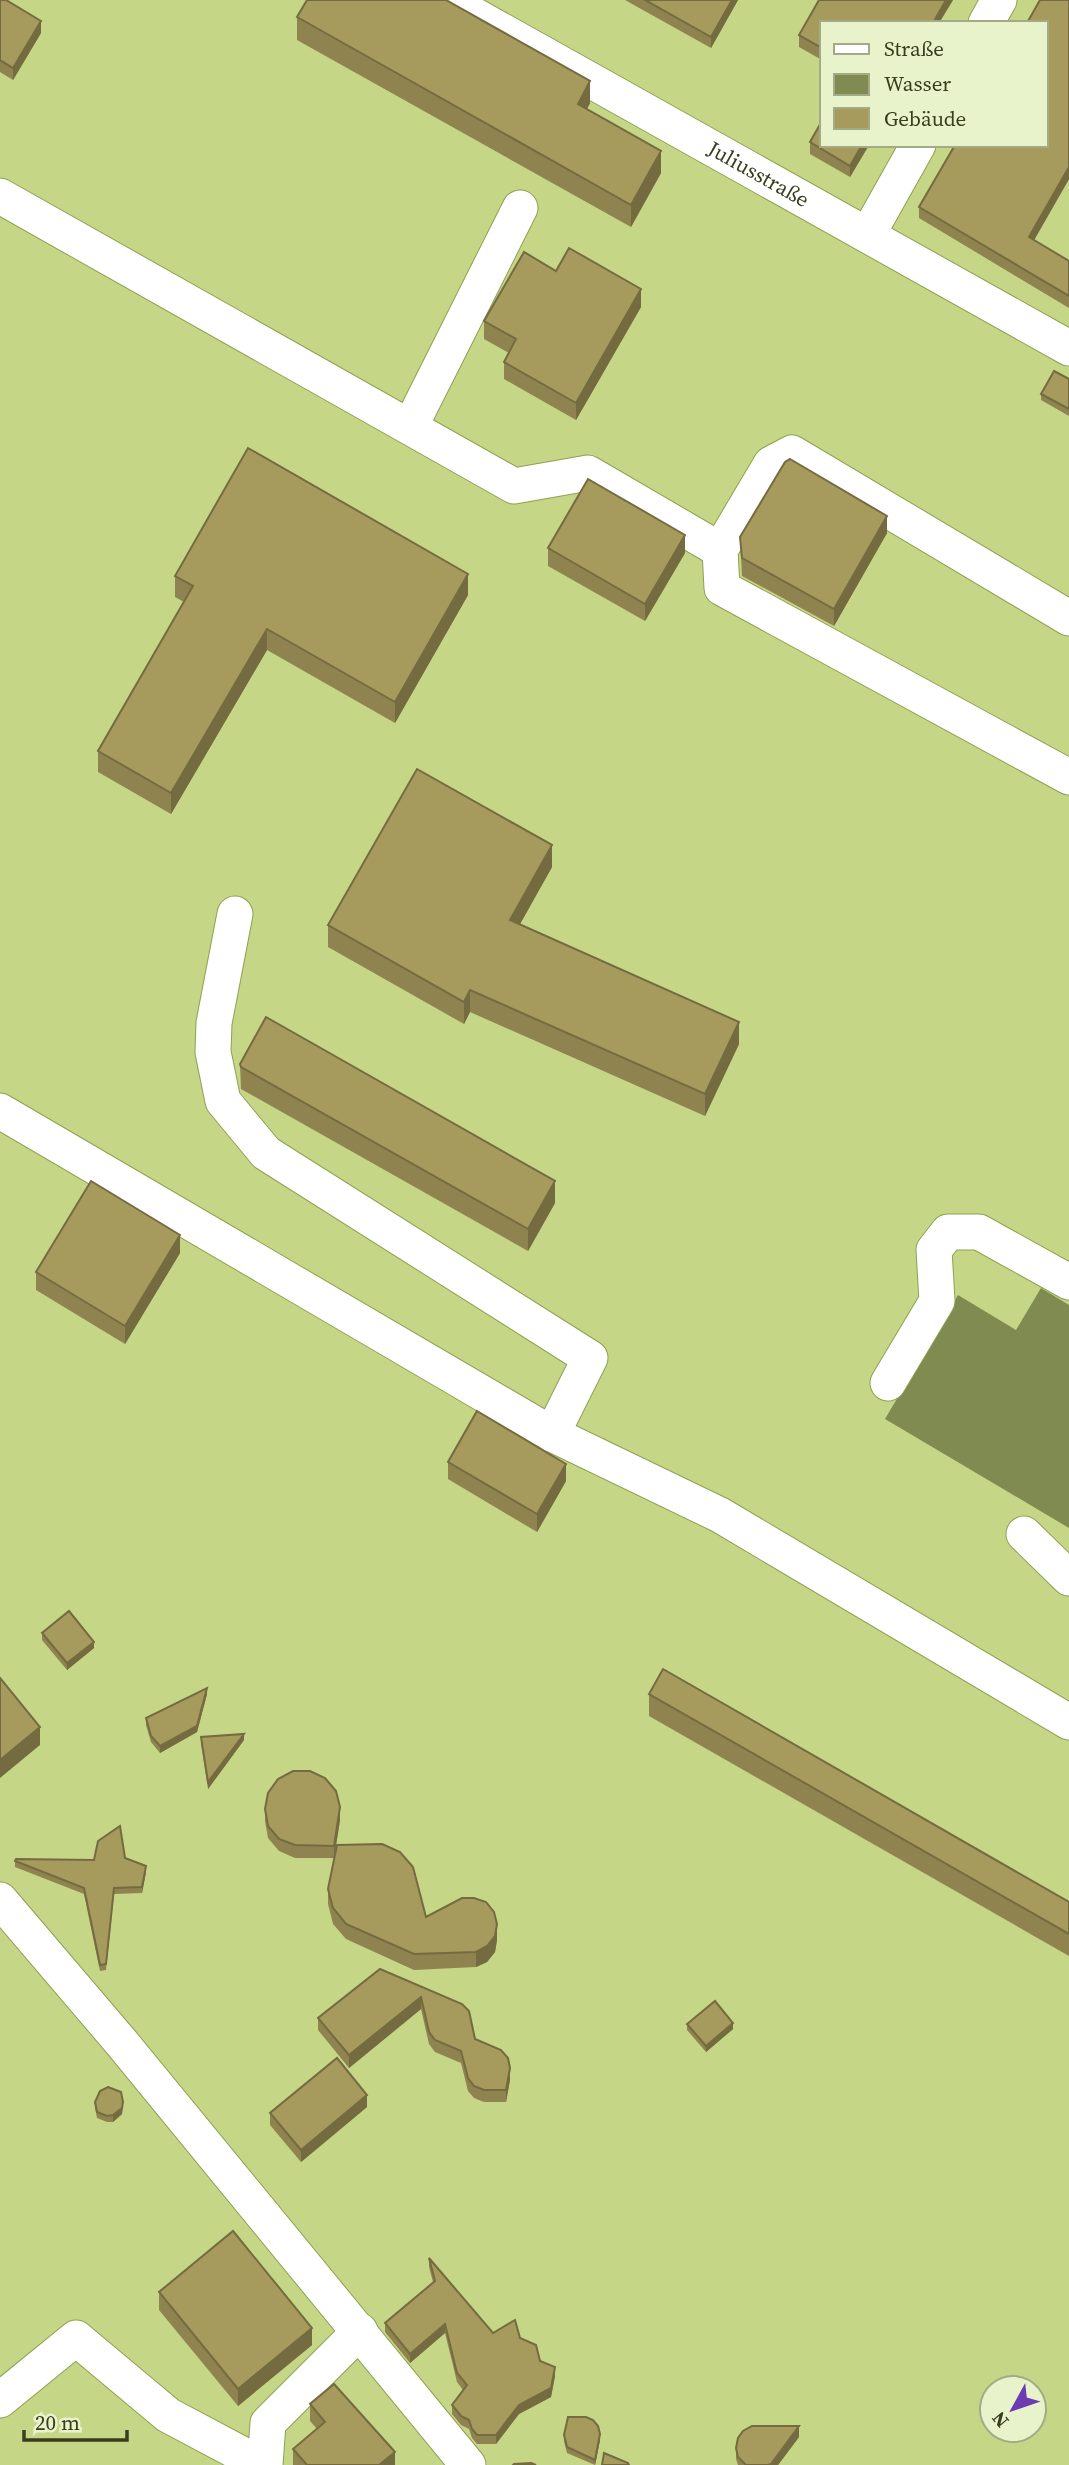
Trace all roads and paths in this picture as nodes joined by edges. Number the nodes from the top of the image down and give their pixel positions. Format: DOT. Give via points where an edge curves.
graph roads {
  1 [pos="447,0"];
  2 [pos="999,0"];
  3 [pos="987,21"];
  4 [pos="917,147"];
  5 [pos="0,196"];
  6 [pos="520,208"];
  7 [pos="868,234"];
  8 [pos="1069,348"];
  9 [pos="410,427"];
  10 [pos="720,551"];
  11 [pos="1069,618"];
  12 [pos="1069,777"];
  13 [pos="235,914"];
  14 [pos="0,1111"];
  15 [pos="1069,1282"];
  16 [pos="888,1383"];
  17 [pos="552,1434"];
  18 [pos="1024,1534"];
  19 [pos="1069,1578"];
  20 [pos="1069,1722"];
  21 [pos="0,1900"];
  22 [pos="360,2332"];
  23 [pos="0,2400"];
  24 [pos="263,2465"];
  25 [pos="468,2465"];
  1 -- 7 [label="street, Juliusstraße"];
  2 -- 3 [label="street"];
  4 -- 7 [label="street"];
  5 -- 9 [label="street"];
  6 -- 9 [label="street"];
  7 -- 8 [label="street, Juliusstraße"];
  9 -- 10 [label="street" via="514,486 588,472"];
  10 -- 11 [label="street" via="771,464 792,453"];
  10 -- 12 [label="street" via="722,588"];
  13 -- 17 [label="street" via="214,1023 213,1052 223,1101 266,1153 590,1358"];
  14 -- 17 [label="street"];
  15 -- 16 [label="street" via="979,1232 948,1232 934,1250 937,1301"];
  17 -- 20 [label="street" via="720,1515"];
  18 -- 19 [label="street"];
  21 -- 22 [label="street"];
  22 -- 24 [label="street" via="268,2423"];
  22 -- 25 [label="street"];
  23 -- 24 [label="street" via="76,2338 168,2415"];
}
